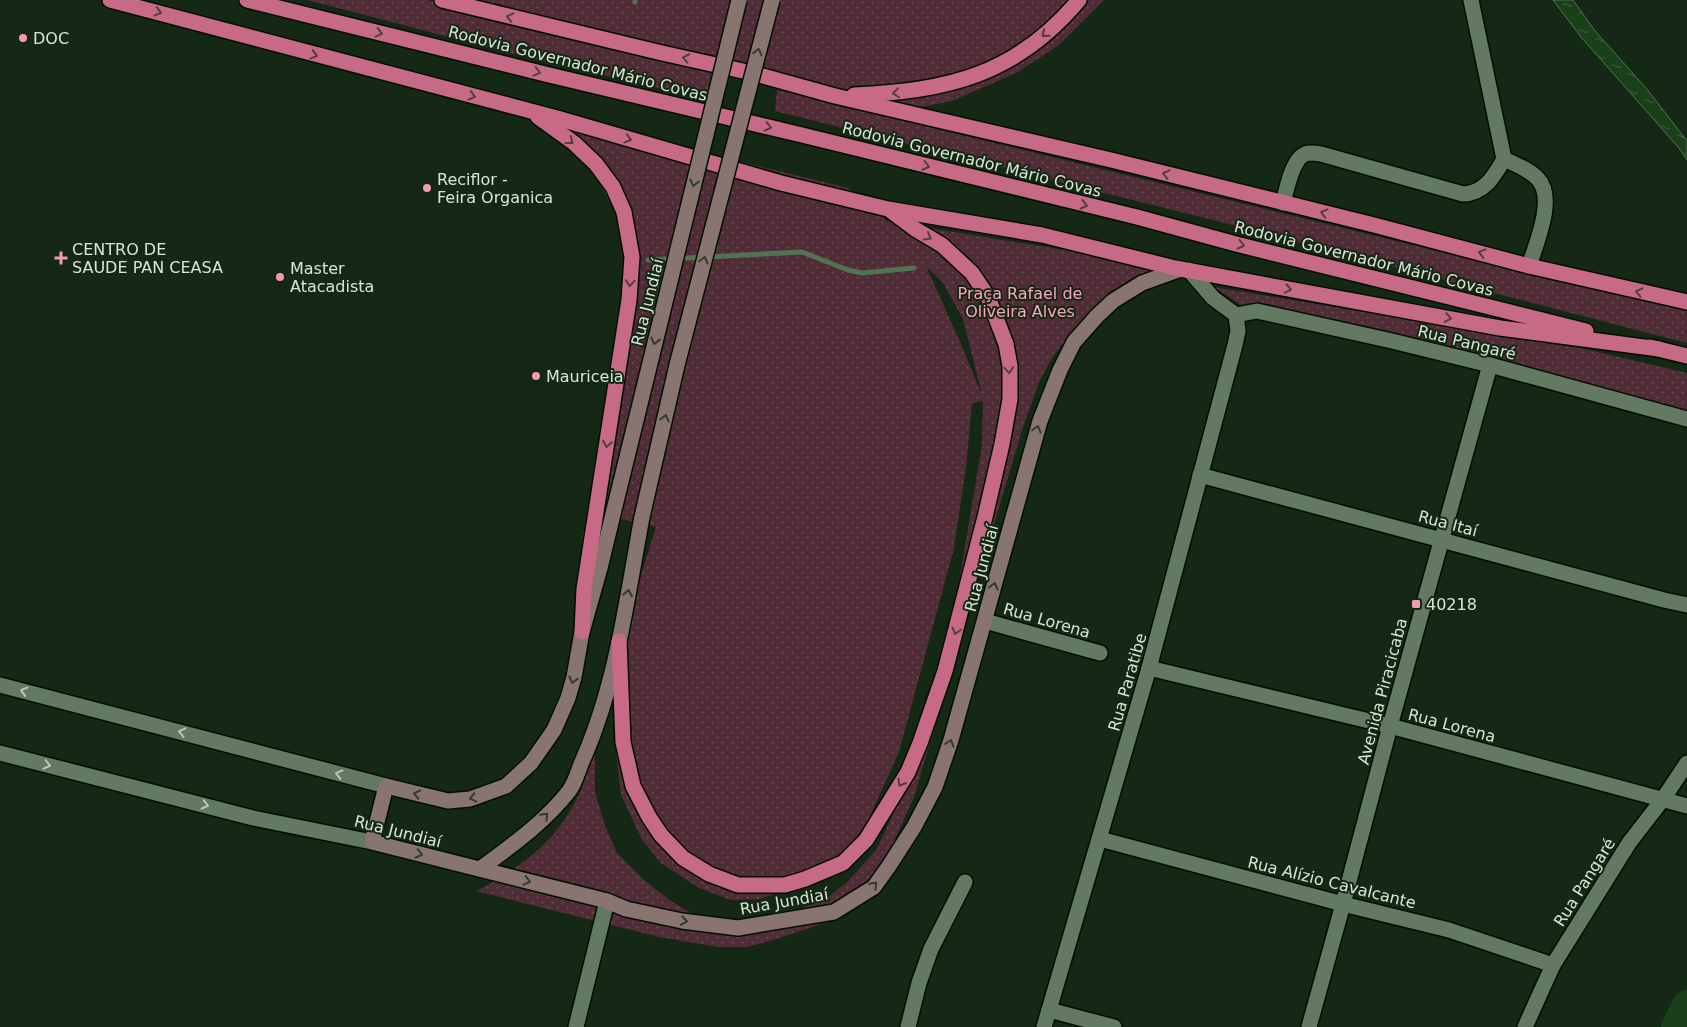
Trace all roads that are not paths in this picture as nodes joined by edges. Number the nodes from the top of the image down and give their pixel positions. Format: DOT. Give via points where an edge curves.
graph roads {
  1 [pos="110,0"];
  2 [pos="247,0"];
  3 [pos="442,0"];
  4 [pos="739,0"];
  5 [pos="772,0"];
  6 [pos="1079,0"];
  7 [pos="1471,0"];
  8 [pos="463,3"];
  9 [pos="834,96"];
  10 [pos="531,112"];
  11 [pos="1504,159"];
  12 [pos="1283,203"];
  13 [pos="888,209"];
  14 [pos="1529,266"];
  15 [pos="1185,270"];
  16 [pos="1687,302"];
  17 [pos="1236,315"];
  18 [pos="1659,349"];
  19 [pos="1687,356"];
  20 [pos="1490,365"];
  21 [pos="1687,419"];
  22 [pos="1200,475"];
  23 [pos="1442,540"];
  24 [pos="1687,605"];
  25 [pos="985,620"];
  26 [pos="582,632"];
  27 [pos="618,641"];
  28 [pos="1100,653"];
  29 [pos="1149,668"];
  30 [pos="0,685"];
  31 [pos="1390,726"];
  32 [pos="0,753"];
  33 [pos="1687,763"];
  34 [pos="386,786"];
  35 [pos="1663,799"];
  36 [pos="1687,806"];
  37 [pos="1100,839"];
  38 [pos="372,842"];
  39 [pos="480,869"];
  40 [pos="965,882"];
  41 [pos="607,901"];
  42 [pos="1343,904"];
  43 [pos="1553,965"];
  44 [pos="1050,1010"];
  45 [pos="576,1027"];
  46 [pos="908,1027"];
  47 [pos="1044,1027"];
  48 [pos="1114,1027"];
  49 [pos="1309,1027"];
  50 [pos="1525,1027"];
  1 -- 10 [label="highway, one-way"];
  2 -- 18 [label="highway, Rodovia Governador Mário Covas, one-way"];
  3 -- 8 [label="highway, Rodovia Governador Mário Covas"];
  4 -- 26 [label="main road, Rua Jundiaí, one-way, bridge"];
  27 -- 5 [label="main road, one-way, bridge" via="677,365"];
  6 -- 9 [label="highway, one-way" via="1039,40 980,74 922,90"];
  7 -- 11 [label="street"];
  9 -- 8 [label="highway, Rodovia Governador Mário Covas, one-way" via="752,72"];
  12 -- 9 [label="highway, Rodovia Governador Mário Covas, one-way"];
  10 -- 13 [label="highway, one-way" via="781,183"];
  10 -- 26 [label="highway, one-way" via="574,143 596,164 613,187 624,212 632,257 629,300 584,589"];
  11 -- 12 [label="street" via="1492,180 1471,194 1463,194 1308,153 1292,170"];
  11 -- 14 [label="street" via="1538,179 1544,189 1543,221"];
  14 -- 12 [label="highway, Rodovia Governador Mário Covas, one-way"];
  13 -- 15 [label="highway" via="1042,236"];
  13 -- 27 [label="highway, one-way" via="942,245 972,273 988,297 1006,344 1010,399 985,517 945,672 908,772 866,840 843,862 785,885 738,885 710,874 684,858 661,835 634,786 623,742"];
  16 -- 14 [label="highway, Rodovia Governador Mário Covas, one-way"];
  15 -- 17 [label="street"];
  15 -- 18 [label="highway, one-way" via="1500,328"];
  25 -- 15 [label="main road, Rua Jundiaí, one-way" via="1040,421 1074,342 1113,301 1142,283"];
  17 -- 20 [label="street, Rua Pangaré" via="1257,311"];
  17 -- 22 [label="street, Rua Paratibe" via="1236,344"];
  18 -- 19 [label="highway, Rodovia Governador Mário Covas"];
  20 -- 21 [label="street, Rua Pangaré"];
  20 -- 23 [label="street, Avenida Piracicaba"];
  22 -- 23 [label="street, Rua Itaí"];
  22 -- 29 [label="street, Rua Paratibe"];
  23 -- 24 [label="street, Rua Itaí"];
  23 -- 31 [label="street, Avenida Piracicaba"];
  25 -- 28 [label="street, Rua Lorena"];
  41 -- 25 [label="main road, Rua Jundiaí, one-way" via="682,921 738,928 834,912 874,887 914,827 935,787"];
  26 -- 34 [label="main road, Rua Jundiaí, one-way" via="570,691 554,730 531,763 506,786 470,799 448,801"];
  39 -- 27 [label="main road, one-way" via="533,828 570,790 596,728 610,684"];
  29 -- 31 [label="street, Rua Lorena"];
  29 -- 37 [label="street, Rua Paratibe"];
  34 -- 30 [label="street, Rua Jundiaí, one-way"];
  31 -- 35 [label="street, Rua Lorena"];
  31 -- 42 [label="street, Avenida Piracicaba"];
  32 -- 38 [label="street, Rua Jundiaí, one-way" via="254,818"];
  33 -- 35 [label="street, Rua Pangaré"];
  34 -- 38 [label="main road"];
  35 -- 36 [label="street, Rua Lorena"];
  35 -- 43 [label="street, Rua Pangaré" via="1629,843"];
  37 -- 42 [label="street, Rua Alízio Cavalcante"];
  37 -- 44 [label="street, Rua Paratibe"];
  38 -- 39 [label="main road, Rua Jundiaí, one-way"];
  39 -- 41 [label="main road, Rua Jundiaí, one-way"];
  40 -- 46 [label="street" via="931,949"];
  41 -- 45 [label="street"];
  42 -- 43 [label="street, Rua Alízio Cavalcante" via="1449,930"];
  42 -- 49 [label="street, Avenida Piracicaba"];
  43 -- 50 [label="street, Rua Pangaré"];
  44 -- 47 [label="street, Rua Paratibe"];
  44 -- 48 [label="street"];
}
